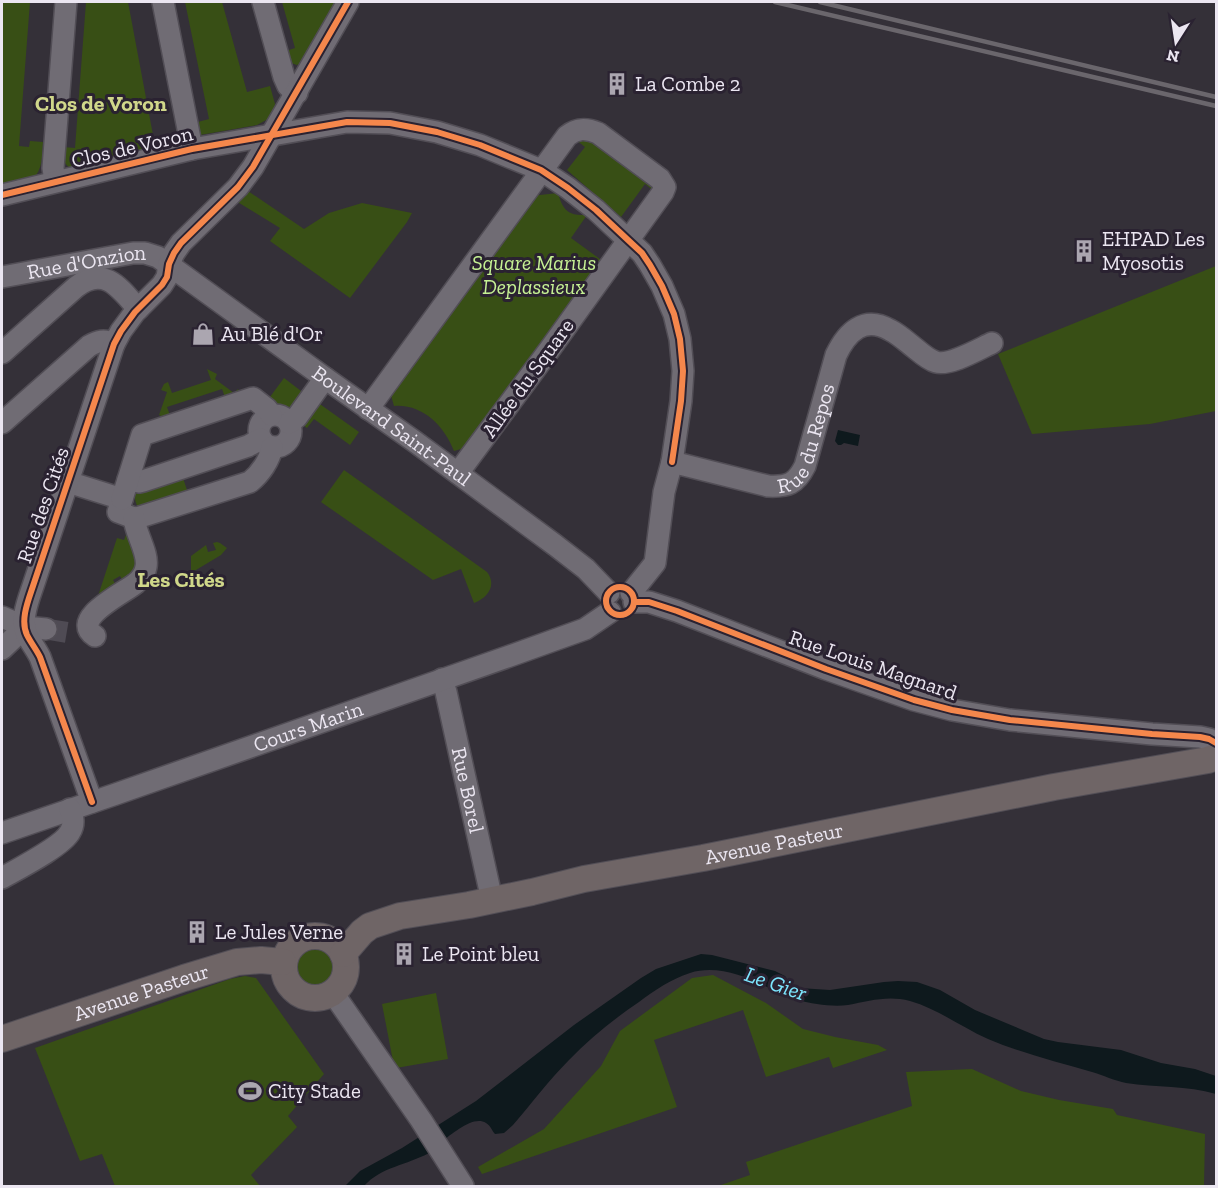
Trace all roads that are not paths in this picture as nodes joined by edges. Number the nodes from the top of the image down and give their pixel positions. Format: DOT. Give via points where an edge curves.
graph roads {
  1 [pos="66,2"];
  2 [pos="163,2"];
  3 [pos="263,2"];
  4 [pos="348,2"];
  5 [pos="297,93"];
  6 [pos="271,136"];
  7 [pos="192,149"];
  8 [pos="541,171"];
  9 [pos="55,181"];
  10 [pos="2,195"];
  11 [pos="628,240"];
  12 [pos="169,264"];
  13 [pos="2,278"];
  14 [pos="138,309"];
  15 [pos="114,344"];
  16 [pos="992,344"];
  17 [pos="2,354"];
  18 [pos="325,378"];
  19 [pos="368,409"];
  20 [pos="280,419"];
  21 [pos="2,423"];
  22 [pos="267,443"];
  23 [pos="672,462"];
  24 [pos="186,467"];
  25 [pos="458,473"];
  26 [pos="66,488"];
  27 [pos="196,500"];
  28 [pos="125,502"];
  29 [pos="632,597"];
  30 [pos="610,602"];
  31 [pos="2,617"];
  32 [pos="35,628"];
  33 [pos="85,633"];
  34 [pos="2,649"];
  35 [pos="442,679"];
  36 [pos="1216,743"];
  37 [pos="1216,757"];
  38 [pos="92,802"];
  39 [pos="70,809"];
  40 [pos="2,833"];
  41 [pos="2,878"];
  42 [pos="492,900"];
  43 [pos="343,954"];
  44 [pos="283,962"];
  45 [pos="333,993"];
  46 [pos="2,1039"];
  47 [pos="463,1186"];
  1 -- 9 [label="street, Clos de Voron"];
  2 -- 7 [label="street, Clos de Voron"];
  3 -- 5 [label="street" via="284,77"];
  4 -- 5 [label="street, Rue des Cités"];
  5 -- 6 [label="street, Rue des Cités"];
  6 -- 7 [label="street, Clos de Voron"];
  6 -- 8 [label="street, Clos de Voron" via="347,122 390,123 480,145"];
  6 -- 12 [label="street, Rue des Cités" via="238,187 181,243"];
  7 -- 9 [label="street, Clos de Voron"];
  8 -- 11 [label="street, Clos de Voron" via="580,196"];
  8 -- 11 [label="street, Allée du Square" via="567,136 584,129 598,133 660,179 665,187 663,192"];
  8 -- 19 [label="street, Allée du Square"];
  9 -- 10 [label="street, Clos de Voron"];
  11 -- 23 [label="street, Clos de Voron" via="642,253 662,286 680,339 683,371"];
  11 -- 25 [label="street, Allée du Square"];
  12 -- 13 [label="street, Rue d'Onzion" via="145,253 133,253"];
  12 -- 14 [label="street, Rue des Cités" via="162,285"];
  12 -- 18 [label="street, Boulevard Saint-Paul"];
  14 -- 15 [label="street, Rue des Cités"];
  14 -- 17 [label="street" via="108,280 94,278 83,282"];
  15 -- 21 [label="street" via="103,340 89,346"];
  15 -- 26 [label="street, Rue des Cités"];
  16 -- 23 [label="street, Rue du Repos" via="937,363 890,329 874,324 861,326 843,341 836,355 805,466 791,484 768,486"];
  18 -- 19 [label="street, Boulevard Saint-Paul"];
  18 -- 20 [label="street" via="297,417"];
  19 -- 25 [label="street, Boulevard Saint-Paul"];
  20 -- 22 [label="street" via="266,417 259,425 259,435"];
  20 -- 22 [label="street" via="291,430 289,439 282,445"];
  20 -- 28 [label="street" via="253,398 142,435"];
  22 -- 24 [label="street"];
  22 -- 27 [label="street" via="270,456 250,482"];
  23 -- 29 [label="street" via="655,563"];
  24 -- 27 [label="street"];
  24 -- 28 [label="street" via="139,482"];
  25 -- 30 [label="street, Boulevard Saint-Paul" via="586,569"];
  26 -- 28 [label="street"];
  26 -- 32 [label="street, Rue des Cités" via="27,608"];
  27 -- 28 [label="street" via="145,516"];
  28 -- 33 [label="street" via="146,558 146,569 138,581 99,607"];
  29 -- 30 [label="street, Rue Louis Magnard" via="627,590 618,588"];
  29 -- 36 [label="street, Rue Louis Magnard" via="826,669 952,710 1010,720 1200,737"];
  30 -- 35 [label="street, Cours Marin" via="585,629"];
  31 -- 32 [label="street"];
  32 -- 34 [label="street"];
  32 -- 38 [label="street" via="27,636 40,657"];
  35 -- 38 [label="street, Cours Marin"];
  35 -- 42 [label="street, Rue Borel"];
  37 -- 42 [label="main road, Avenue Pasteur"];
  38 -- 39 [label="street, Cours Marin"];
  39 -- 40 [label="street, Cours Marin"];
  39 -- 41 [label="street" via="73,825 66,838"];
  42 -- 43 [label="main road, Avenue Pasteur" via="385,920 362,932"];
  43 -- 44 [label="main road" via="330,940 311,936 294,944"];
  43 -- 45 [label="main road" via="346,973"];
  44 -- 45 [label="main road" via="286,980 300,995 320,998"];
  44 -- 46 [label="main road, Avenue Pasteur" via="237,962"];
  45 -- 47 [label="street"];
}
